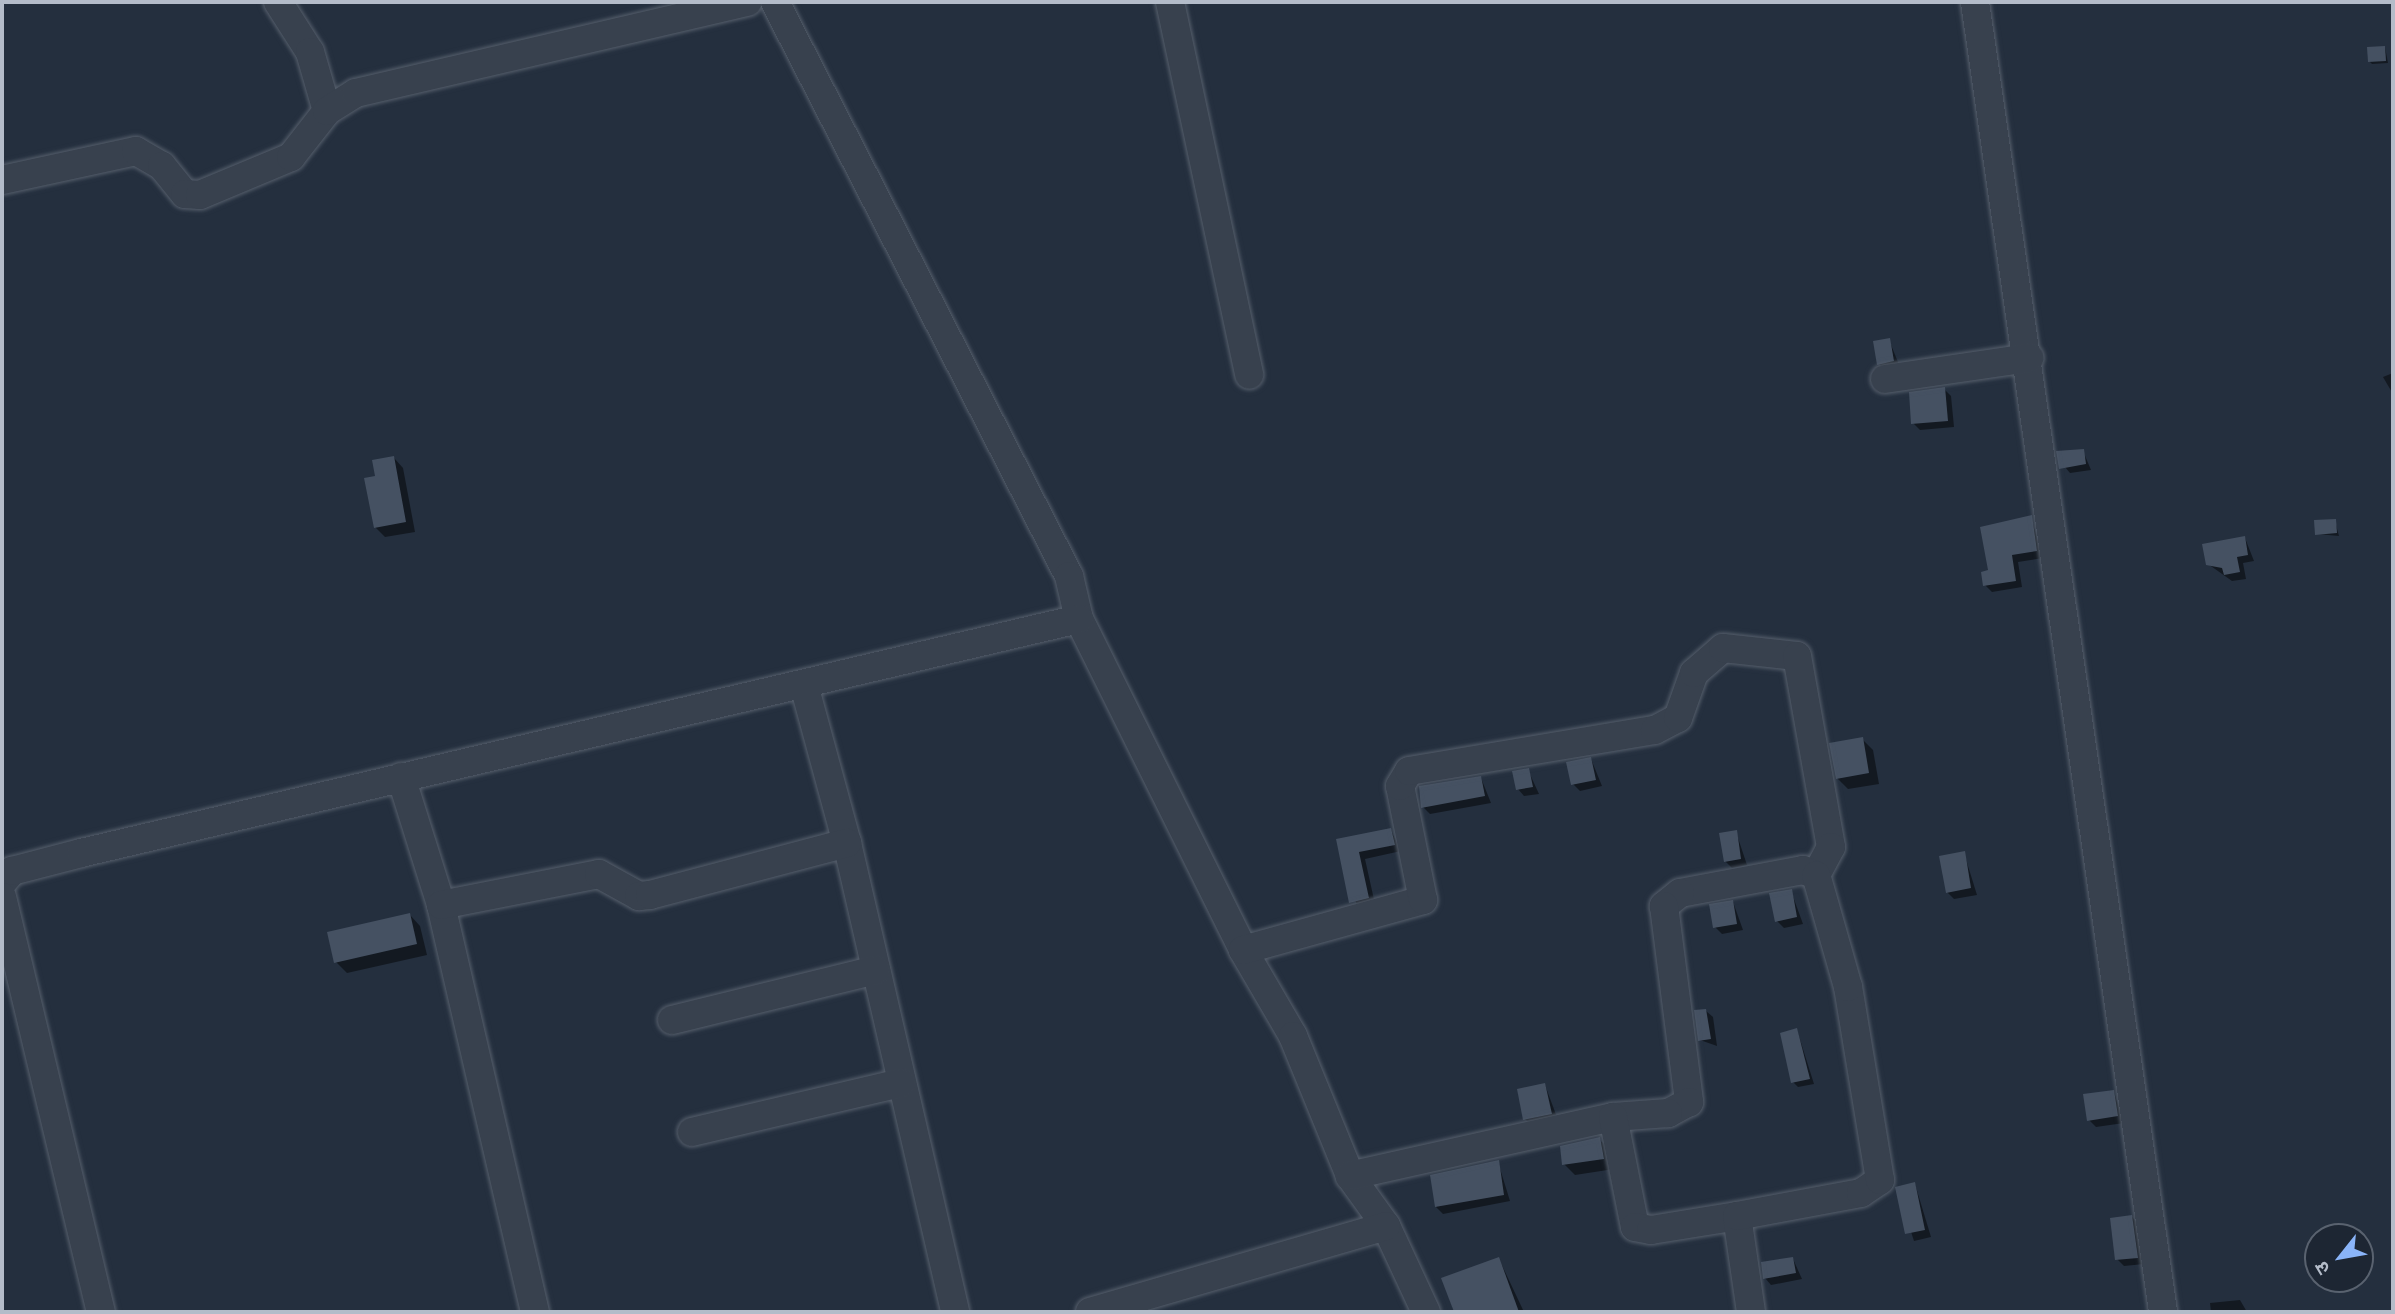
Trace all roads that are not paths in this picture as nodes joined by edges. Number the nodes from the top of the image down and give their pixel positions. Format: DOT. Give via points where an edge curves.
graph roads {
  1 [pos="278,2"];
  2 [pos="748,2"];
  3 [pos="775,2"];
  4 [pos="1170,2"];
  5 [pos="1975,2"];
  6 [pos="327,111"];
  7 [pos="2,180"];
  8 [pos="2029,358"];
  9 [pos="1249,375"];
  10 [pos="1885,379"];
  11 [pos="1079,620"];
  12 [pos="804,685"];
  13 [pos="401,777"];
  14 [pos="847,843"];
  15 [pos="1816,875"];
  16 [pos="2,880"];
  17 [pos="2,897"];
  18 [pos="441,905"];
  19 [pos="1243,950"];
  20 [pos="876,971"];
  21 [pos="672,1020"];
  22 [pos="901,1083"];
  23 [pos="1613,1116"];
  24 [pos="692,1132"];
  25 [pos="1350,1176"];
  26 [pos="1737,1216"];
  27 [pos="1386,1226"];
  28 [pos="101,1312"];
  29 [pos="535,1312"];
  30 [pos="955,1312"];
  31 [pos="1101,1312"];
  32 [pos="1426,1312"];
  33 [pos="1751,1312"];
  34 [pos="2164,1312"];
  1 -- 6 [label="street" via="310,52"];
  2 -- 6 [label="street" via="356,93"];
  3 -- 11 [label="street" via="1069,576"];
  4 -- 9 [label="street"];
  5 -- 8 [label="street"];
  6 -- 7 [label="street" via="291,157 200,195 185,194 162,166 136,151"];
  8 -- 10 [label="street"];
  8 -- 34 [label="street"];
  11 -- 12 [label="street"];
  11 -- 19 [label="street"];
  12 -- 13 [label="street"];
  12 -- 14 [label="street"];
  13 -- 16 [label="street" via="35,865"];
  13 -- 18 [label="street"];
  14 -- 18 [label="street" via="650,895 639,896 599,874"];
  14 -- 20 [label="street"];
  15 -- 19 [label="street" via="1831,847 1830,828 1797,656 1723,648 1694,673 1669,726 1409,771 1400,786 1423,900"];
  15 -- 23 [label="street" via="1802,870 1669,898 1663,920 1689,1102 1668,1112"];
  15 -- 26 [label="street" via="1848,987 1880,1180 1861,1193"];
  17 -- 28 [label="street"];
  18 -- 29 [label="street"];
  19 -- 25 [label="street" via="1293,1036"];
  20 -- 21 [label="street"];
  20 -- 22 [label="street"];
  22 -- 24 [label="street"];
  22 -- 30 [label="street"];
  23 -- 25 [label="street"];
  23 -- 26 [label="street" via="1635,1227 1651,1230"];
  25 -- 27 [label="street"];
  26 -- 33 [label="street"];
  27 -- 31 [label="street" via="1168,1285"];
  27 -- 32 [label="street"];
}
